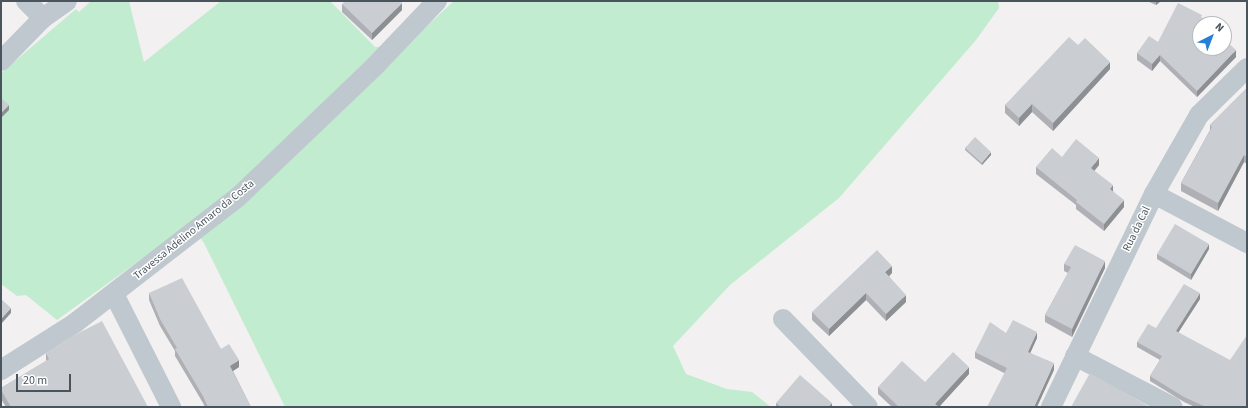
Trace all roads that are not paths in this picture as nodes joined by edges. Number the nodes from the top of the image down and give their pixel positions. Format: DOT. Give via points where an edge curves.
graph roads {
  1 [pos="26,1"];
  2 [pos="67,1"];
  3 [pos="437,1"];
  4 [pos="43,18"];
  5 [pos="1,60"];
  6 [pos="1247,68"];
  7 [pos="1154,194"];
  8 [pos="1247,243"];
  9 [pos="114,294"];
  10 [pos="783,319"];
  11 [pos="1075,356"];
  12 [pos="1,370"];
  13 [pos="171,407"];
  14 [pos="868,407"];
  15 [pos="1051,407"];
  16 [pos="1173,407"];
  1 -- 4 [label="street"];
  2 -- 4 [label="street"];
  3 -- 9 [label="street, Travessa Adelino Amaro da Costa" via="375,66 238,197"];
  4 -- 5 [label="street"];
  6 -- 7 [label="street, Rua da Cal" via="1199,115"];
  7 -- 8 [label="street"];
  7 -- 11 [label="street, Rua da Cal"];
  9 -- 12 [label="street, Travessa Adelino Amaro da Costa" via="75,323"];
  9 -- 13 [label="street"];
  10 -- 14 [label="street"];
  11 -- 15 [label="street, Rua da Cal"];
  11 -- 16 [label="street"];
}
